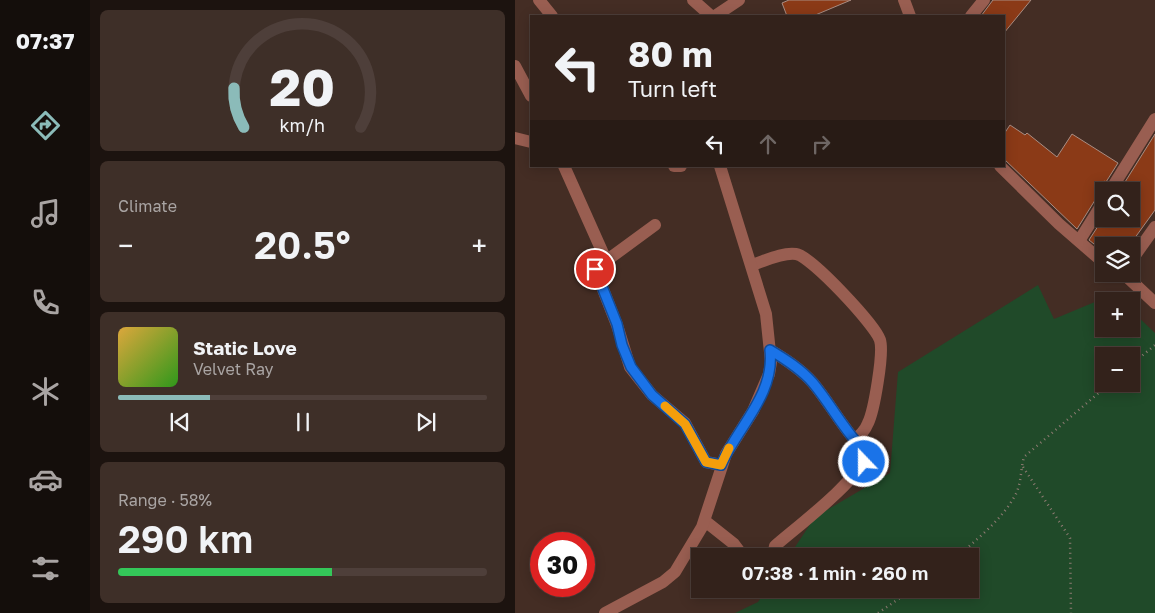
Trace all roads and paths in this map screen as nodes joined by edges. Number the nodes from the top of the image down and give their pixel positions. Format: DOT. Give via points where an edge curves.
graph roads {
  1 [pos="539,0"];
  2 [pos="693,0"];
  3 [pos="739,0"];
  4 [pos="904,0"];
  5 [pos="984,0"];
  6 [pos="550,15"];
  7 [pos="710,15"];
  8 [pos="716,15"];
  9 [pos="910,15"];
  10 [pos="972,15"];
  11 [pos="515,66"];
  12 [pos="530,94"];
  13 [pos="1155,119"];
  14 [pos="515,138"];
  15 [pos="530,142"];
  16 [pos="564,167"];
  17 [pos="720,167"];
  18 [pos="1001,167"];
  19 [pos="1116,182"];
  20 [pos="1095,215"];
  21 [pos="655,225"];
  22 [pos="1155,227"];
  23 [pos="1079,241"];
  24 [pos="1140,248"];
  25 [pos="1095,254"];
  26 [pos="606,260"];
  27 [pos="751,265"];
  28 [pos="1133,282"];
  29 [pos="1155,303"];
  30 [pos="1155,345"];
  31 [pos="770,350"];
  32 [pos="1140,358"];
  33 [pos="1099,392"];
  34 [pos="854,440"];
  35 [pos="721,465"];
  36 [pos="1022,466"];
  37 [pos="705,521"];
  38 [pos="737,548"];
  39 [pos="775,548"];
  40 [pos="967,548"];
  41 [pos="900,598"];
  42 [pos="605,613"];
  43 [pos="878,613"];
  44 [pos="1071,613"];
  1 -- 6 [label="street"];
  2 -- 7 [label="street"];
  3 -- 8 [label="street"];
  4 -- 9 [label="street"];
  5 -- 10 [label="street"];
  11 -- 12 [label="street"];
  13 -- 19 [label="street"];
  14 -- 15 [label="street"];
  16 -- 26 [label="street"];
  17 -- 27 [label="street"];
  18 -- 23 [label="street"];
  20 -- 23 [label="street"];
  21 -- 26 [label="street"];
  22 -- 24 [label="street"];
  23 -- 25 [label="street"];
  26 -- 35 [label="street" via="595,269 631,367 652,395 685,424 706,462"];
  27 -- 31 [label="street" via="766,314"];
  27 -- 34 [label="street" via="789,254 805,257 877,332 881,359 869,421"];
  28 -- 29 [label="street"];
  30 -- 32 [label="path"];
  31 -- 34 [label="street" via="786,359 812,382"];
  31 -- 35 [label="street" via="766,387"];
  33 -- 36 [label="path" via="1034,447 1024,457"];
  34 -- 39 [label="street" via="867,454 864,462"];
  35 -- 37 [label="street"];
  36 -- 40 [label="path" via="1022,479 1013,499"];
  36 -- 44 [label="path" via="1070,538"];
  37 -- 38 [label="street"];
  37 -- 42 [label="street" via="697,539 669,578"];
  41 -- 43 [label="path"];
}
